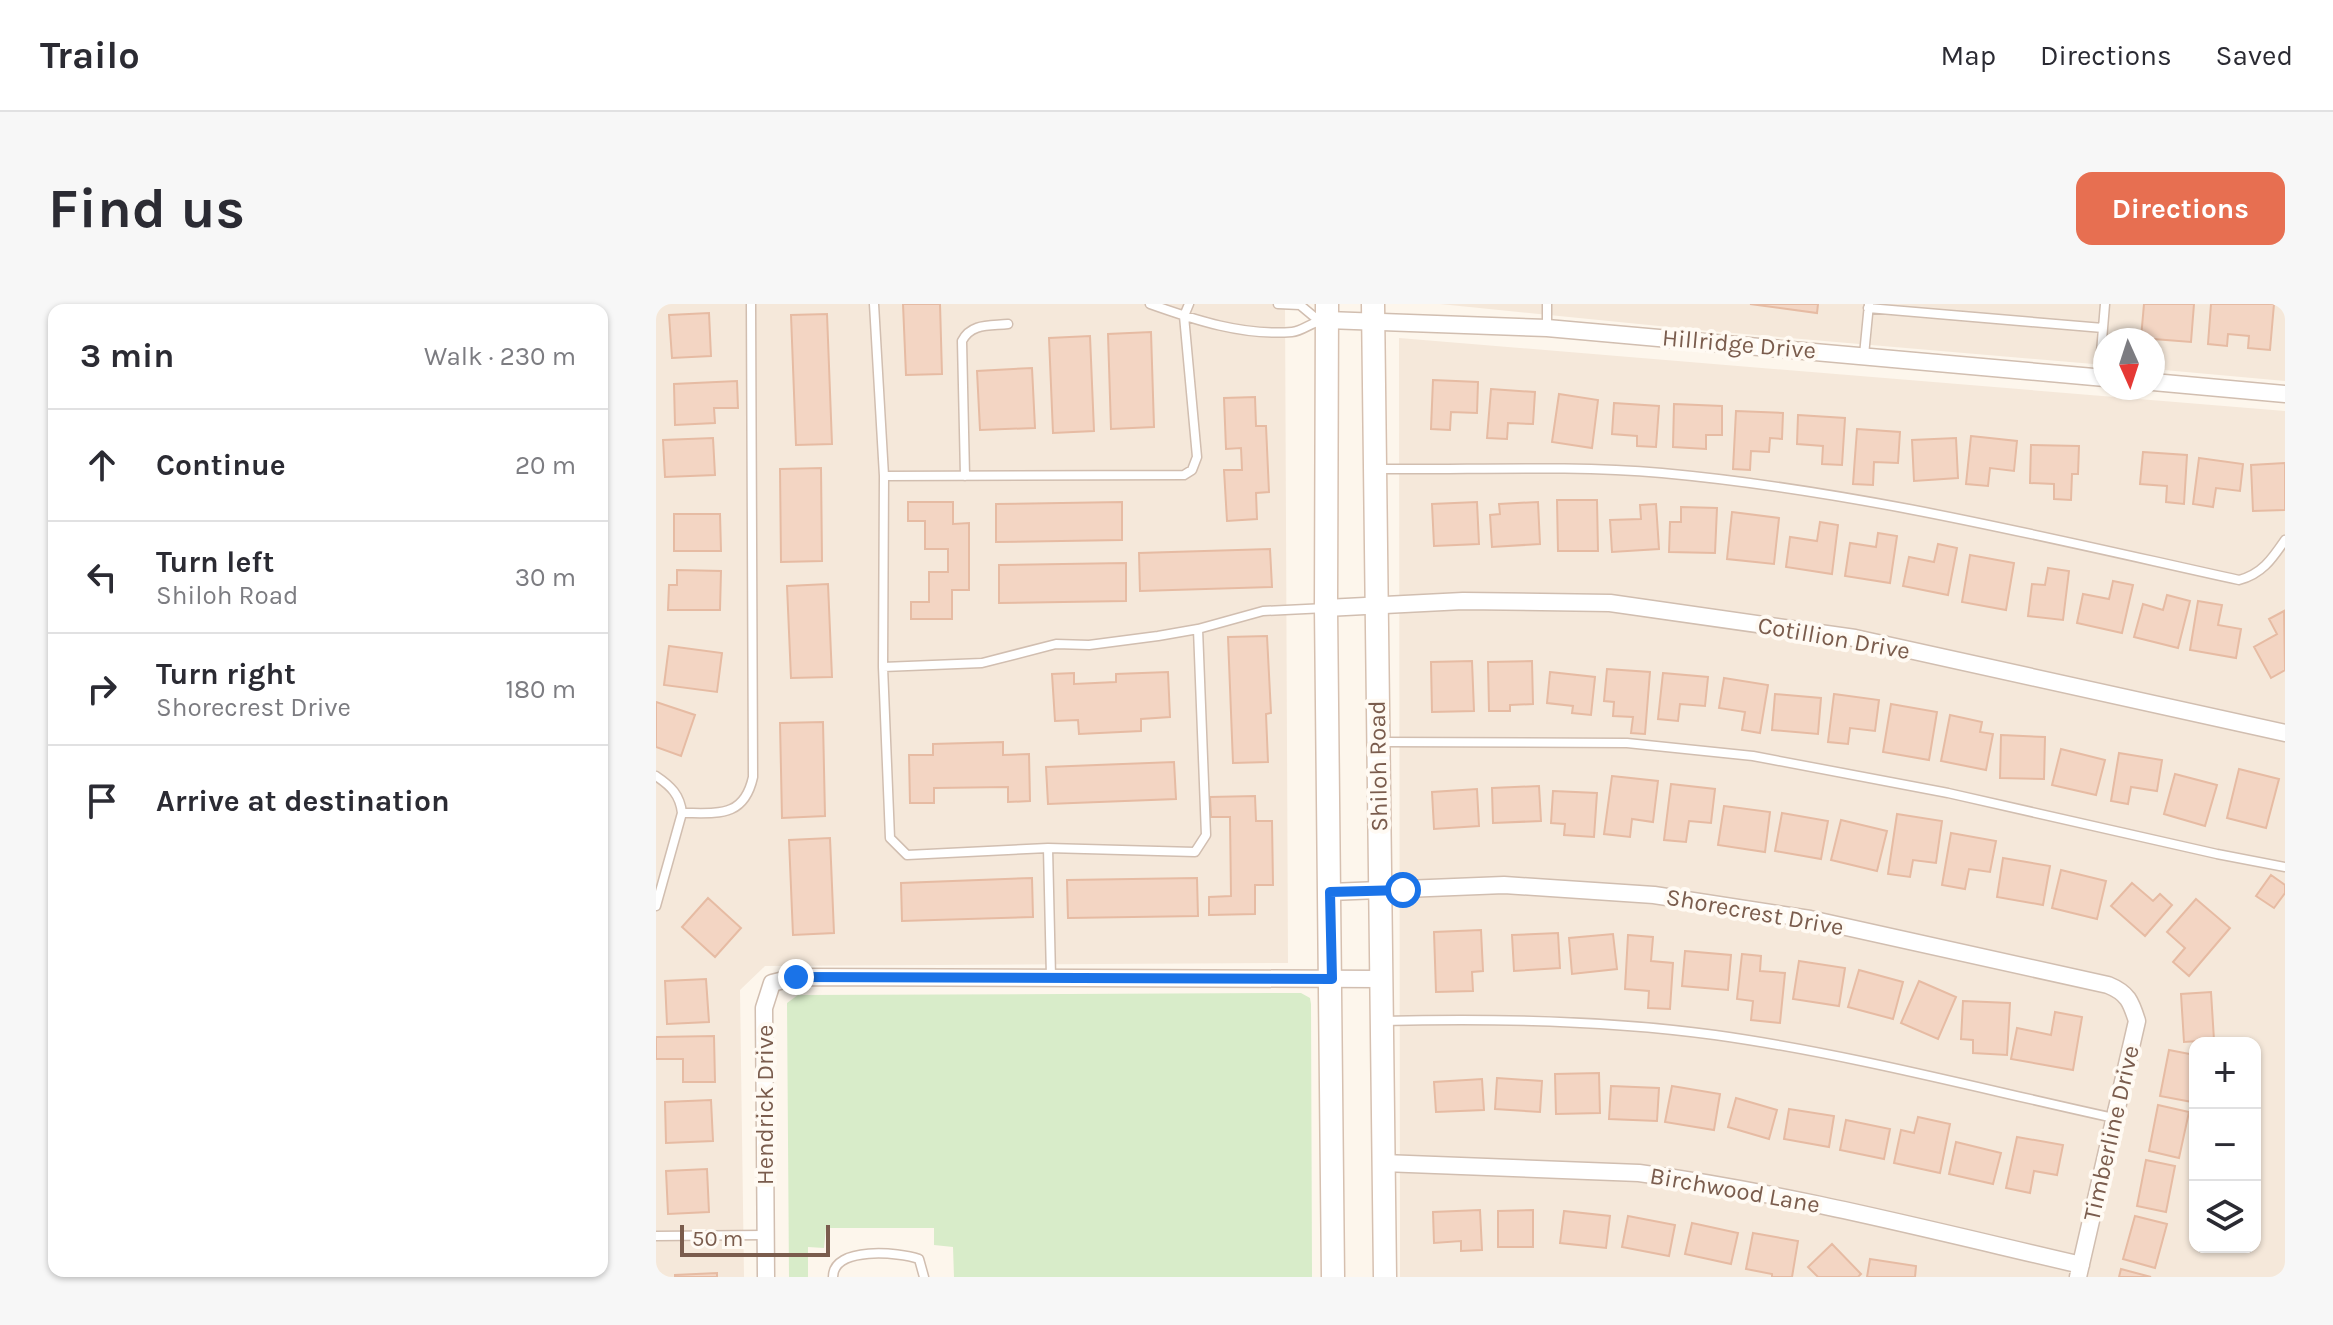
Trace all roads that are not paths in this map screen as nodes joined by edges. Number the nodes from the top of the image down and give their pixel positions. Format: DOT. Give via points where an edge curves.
graph roads {
  1 [pos="751,304"];
  2 [pos="874,304"];
  3 [pos="1150,304"];
  4 [pos="1189,304"];
  5 [pos="1278,304"];
  6 [pos="1547,304"];
  7 [pos="2105,304"];
  8 [pos="1869,306"];
  9 [pos="1372,313"];
  10 [pos="1324,315"];
  11 [pos="1184,316"];
  12 [pos="1008,324"];
  13 [pos="1547,328"];
  14 [pos="2103,328"];
  15 [pos="1864,355"];
  16 [pos="2093,376"];
  17 [pos="2165,383"];
  18 [pos="2285,394"];
  19 [pos="1375,469"];
  20 [pos="884,476"];
  21 [pos="965,476"];
  22 [pos="2285,540"];
  23 [pos="1376,606"];
  24 [pos="1326,608"];
  25 [pos="1198,629"];
  26 [pos="883,667"];
  27 [pos="2285,733"];
  28 [pos="1377,742"];
  29 [pos="656,776"];
  30 [pos="682,813"];
  31 [pos="1048,848"];
  32 [pos="2285,867"];
  33 [pos="1379,891"];
  34 [pos="1330,892"];
  35 [pos="656,906"];
  36 [pos="1051,978"];
  37 [pos="1332,979"];
  38 [pos="1381,979"];
  39 [pos="2123,991"];
  40 [pos="1381,1021"];
  41 [pos="2114,1118"];
  42 [pos="1383,1163"];
  43 [pos="765,1235"];
  44 [pos="656,1236"];
  45 [pos="2079,1271"];
  46 [pos="766,1277"];
  47 [pos="833,1277"];
  48 [pos="924,1277"];
  49 [pos="1333,1277"];
  50 [pos="1385,1277"];
  1 -- 30 [label="lane" via="753,777 744,803 734,809"];
  2 -- 20 [label="lane"];
  3 -- 11 [label="lane"];
  4 -- 11 [label="lane"];
  5 -- 10 [label="lane" via="1300,305"];
  6 -- 13 [label="lane"];
  7 -- 14 [label="lane"];
  8 -- 14 [label="lane"];
  8 -- 15 [label="lane"];
  9 -- 10 [label="street, Hillridge Drive"];
  9 -- 13 [label="street, Hillridge Drive"];
  9 -- 19 [label="main road, Shiloh Road"];
  10 -- 11 [label="lane" via="1295,332 1221,327"];
  10 -- 24 [label="main road, Shiloh Road"];
  11 -- 21 [label="lane" via="1197,457 1192,470 1184,475"];
  12 -- 21 [label="lane" via="979,326 967,331 962,341"];
  13 -- 15 [label="street, Hillridge Drive"];
  15 -- 16 [label="street, Hillridge Drive"];
  17 -- 18 [label="street"];
  19 -- 22 [label="lane" via="1664,473 1950,515 2239,580 2269,563"];
  19 -- 23 [label="main road, Shiloh Road"];
  20 -- 21 [label="lane"];
  20 -- 26 [label="lane"];
  23 -- 24 [label="street, Cotillion Drive"];
  23 -- 27 [label="street, Cotillion Drive" via="1610,603 1855,638"];
  23 -- 28 [label="main road, Shiloh Road"];
  24 -- 25 [label="lane" via="1263,611"];
  24 -- 34 [label="main road, Shiloh Road"];
  25 -- 26 [label="lane" via="1089,645 1056,644 982,663"];
  25 -- 31 [label="lane" via="1206,835 1202,843 1195,852"];
  26 -- 31 [label="lane" via="890,838 897,847 907,855"];
  28 -- 32 [label="lane" via="1627,743 1753,756"];
  28 -- 33 [label="main road, Shiloh Road"];
  29 -- 30 [label="lane" via="681,799"];
  30 -- 35 [label="lane"];
  31 -- 36 [label="lane"];
  33 -- 34 [label="street, Shorecrest Drive"];
  33 -- 38 [label="main road, Shiloh Road"];
  33 -- 39 [label="street, Shorecrest Drive" via="1504,885 1654,895 1810,919"];
  34 -- 37 [label="main road, Shiloh Road"];
  36 -- 37 [label="street"];
  36 -- 43 [label="street, Hendrick Drive" via="796,977 772,983 764,1008"];
  37 -- 38 [label="street"];
  37 -- 49 [label="main road, Shiloh Road"];
  38 -- 40 [label="main road, Shiloh Road"];
  39 -- 41 [label="street, Timberline Drive" via="2137,1021"];
  40 -- 41 [label="lane" via="1552,1020 1716,1036 1928,1074"];
  40 -- 42 [label="main road, Shiloh Road"];
  41 -- 45 [label="street, Timberline Drive"];
  42 -- 45 [label="street, Birchwood Lane" via="1679,1178 1787,1197"];
  42 -- 50 [label="main road, Shiloh Road"];
  43 -- 44 [label="lane"];
  43 -- 46 [label="street, Hendrick Drive"];
  47 -- 48 [label="lane" via="840,1260 853,1255 906,1254 919,1259"];
}
